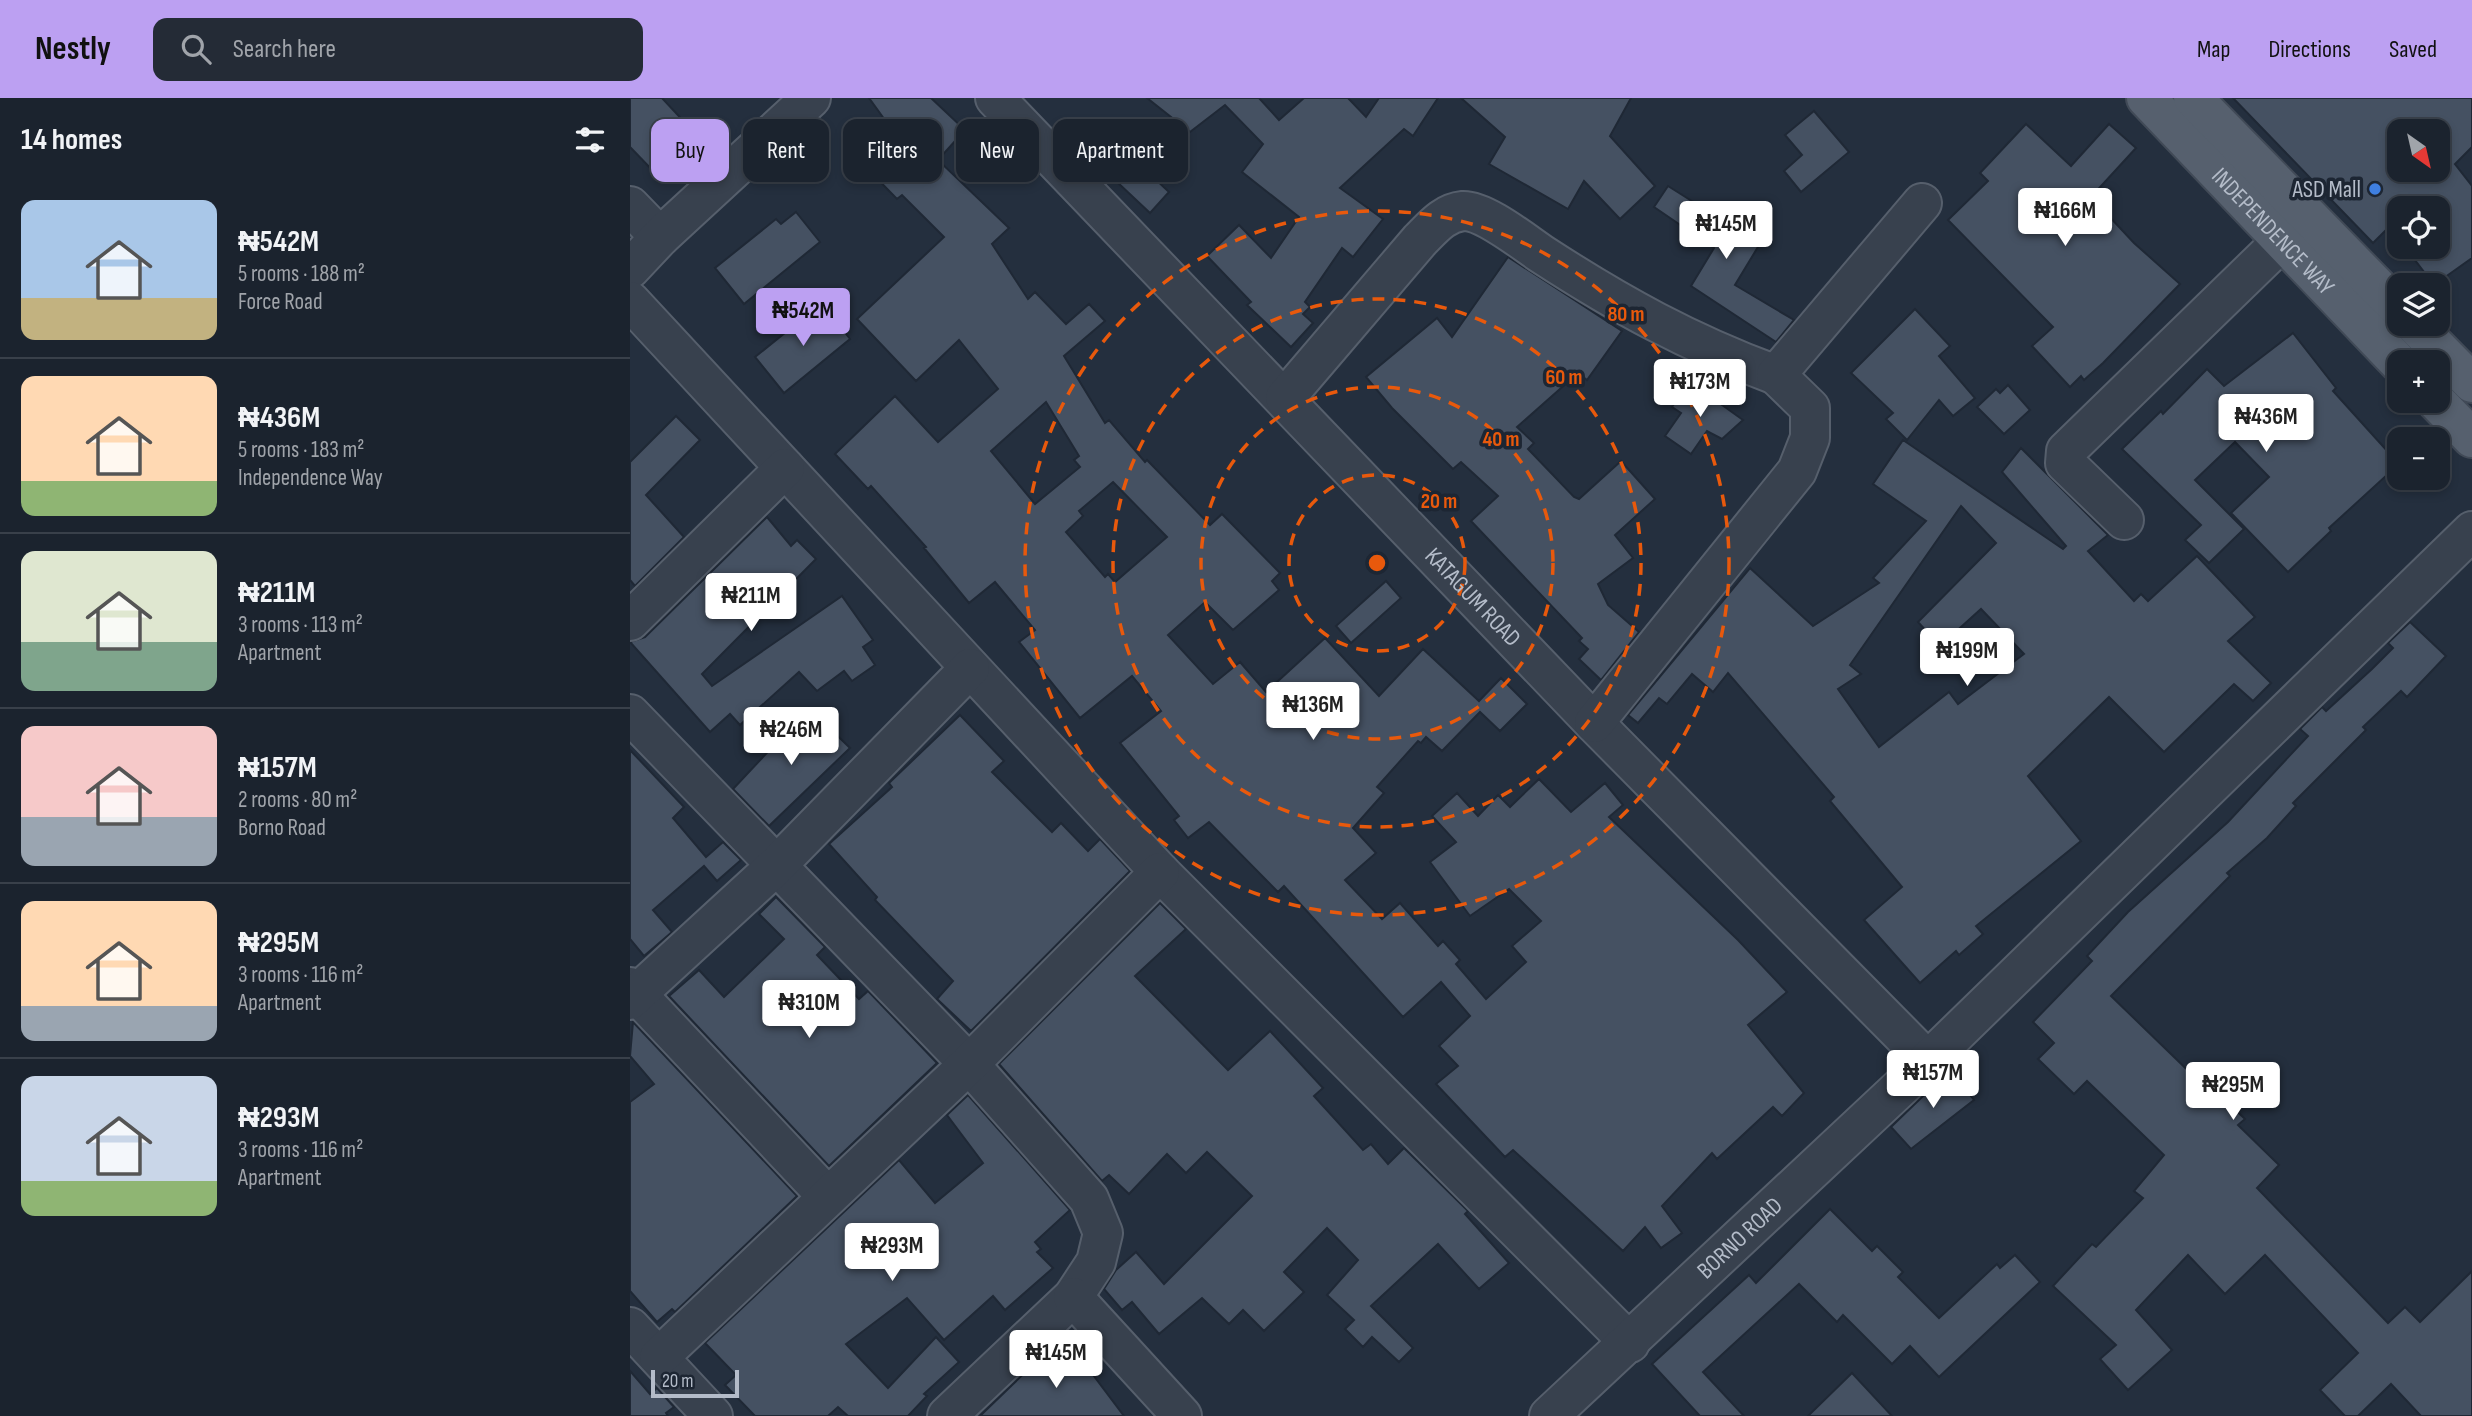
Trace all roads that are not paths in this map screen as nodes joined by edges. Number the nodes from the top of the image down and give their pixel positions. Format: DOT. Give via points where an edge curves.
graph roads {
  1 [pos="811,98"];
  2 [pos="995,98"];
  3 [pos="2146,98"];
  4 [pos="2193,98"];
  5 [pos="1922,203"];
  6 [pos="630,206"];
  7 [pos="660,237"];
  8 [pos="2282,241"];
  9 [pos="630,269"];
  10 [pos="2387,297"];
  11 [pos="630,301"];
  12 [pos="2426,336"];
  13 [pos="2387,350"];
  14 [pos="1776,375"];
  15 [pos="2472,383"];
  16 [pos="1285,398"];
  17 [pos="2448,413"];
  18 [pos="2472,438"];
  19 [pos="785,468"];
  20 [pos="2124,520"];
  21 [pos="2472,531"];
  22 [pos="630,621"];
  23 [pos="970,668"];
  24 [pos="630,714"];
  25 [pos="1594,723"];
  26 [pos="777,865"];
  27 [pos="1160,872"];
  28 [pos="632,993"];
  29 [pos="1928,1061"];
  30 [pos="969,1064"];
  31 [pos="827,1196"];
  32 [pos="1073,1297"];
  33 [pos="630,1327"];
  34 [pos="1630,1343"];
  35 [pos="659,1357"];
  36 [pos="713,1416"];
  37 [pos="947,1416"];
  38 [pos="1182,1416"];
  39 [pos="1549,1416"];
  1 -- 7 [label="street"];
  2 -- 16 [label="street, KATAGUM ROAD"];
  3 -- 8 [label="main road, INDEPENDENCE WAY"];
  4 -- 10 [label="main road, INDEPENDENCE WAY"];
  5 -- 14 [label="street"];
  6 -- 7 [label="street"];
  7 -- 9 [label="street"];
  8 -- 13 [label="main road, INDEPENDENCE WAY"];
  8 -- 20 [label="street" via="2066,451 2065,463"];
  11 -- 19 [label="street"];
  12 -- 15 [label="main road"];
  14 -- 16 [label="street" via="1723,356 1624,307 1492,222 1466,211 1444,216 1420,240"];
  14 -- 25 [label="street" via="1810,408 1810,438 1797,471"];
  16 -- 25 [label="street, KATAGUM ROAD"];
  17 -- 18 [label="main road"];
  19 -- 22 [label="street"];
  19 -- 23 [label="street"];
  21 -- 29 [label="street, BORNO ROAD"];
  23 -- 26 [label="street"];
  23 -- 27 [label="street"];
  24 -- 26 [label="street"];
  25 -- 29 [label="street, KATAGUM ROAD"];
  26 -- 28 [label="street"];
  26 -- 30 [label="street"];
  27 -- 30 [label="street"];
  27 -- 34 [label="street"];
  28 -- 31 [label="street"];
  29 -- 34 [label="street, BORNO ROAD"];
  30 -- 31 [label="street"];
  30 -- 32 [label="street" via="1089,1199 1103,1233 1096,1262"];
  31 -- 35 [label="street"];
  32 -- 37 [label="street"];
  32 -- 38 [label="street"];
  33 -- 35 [label="street"];
  34 -- 39 [label="street, BORNO ROAD"];
  35 -- 36 [label="street"];
}
